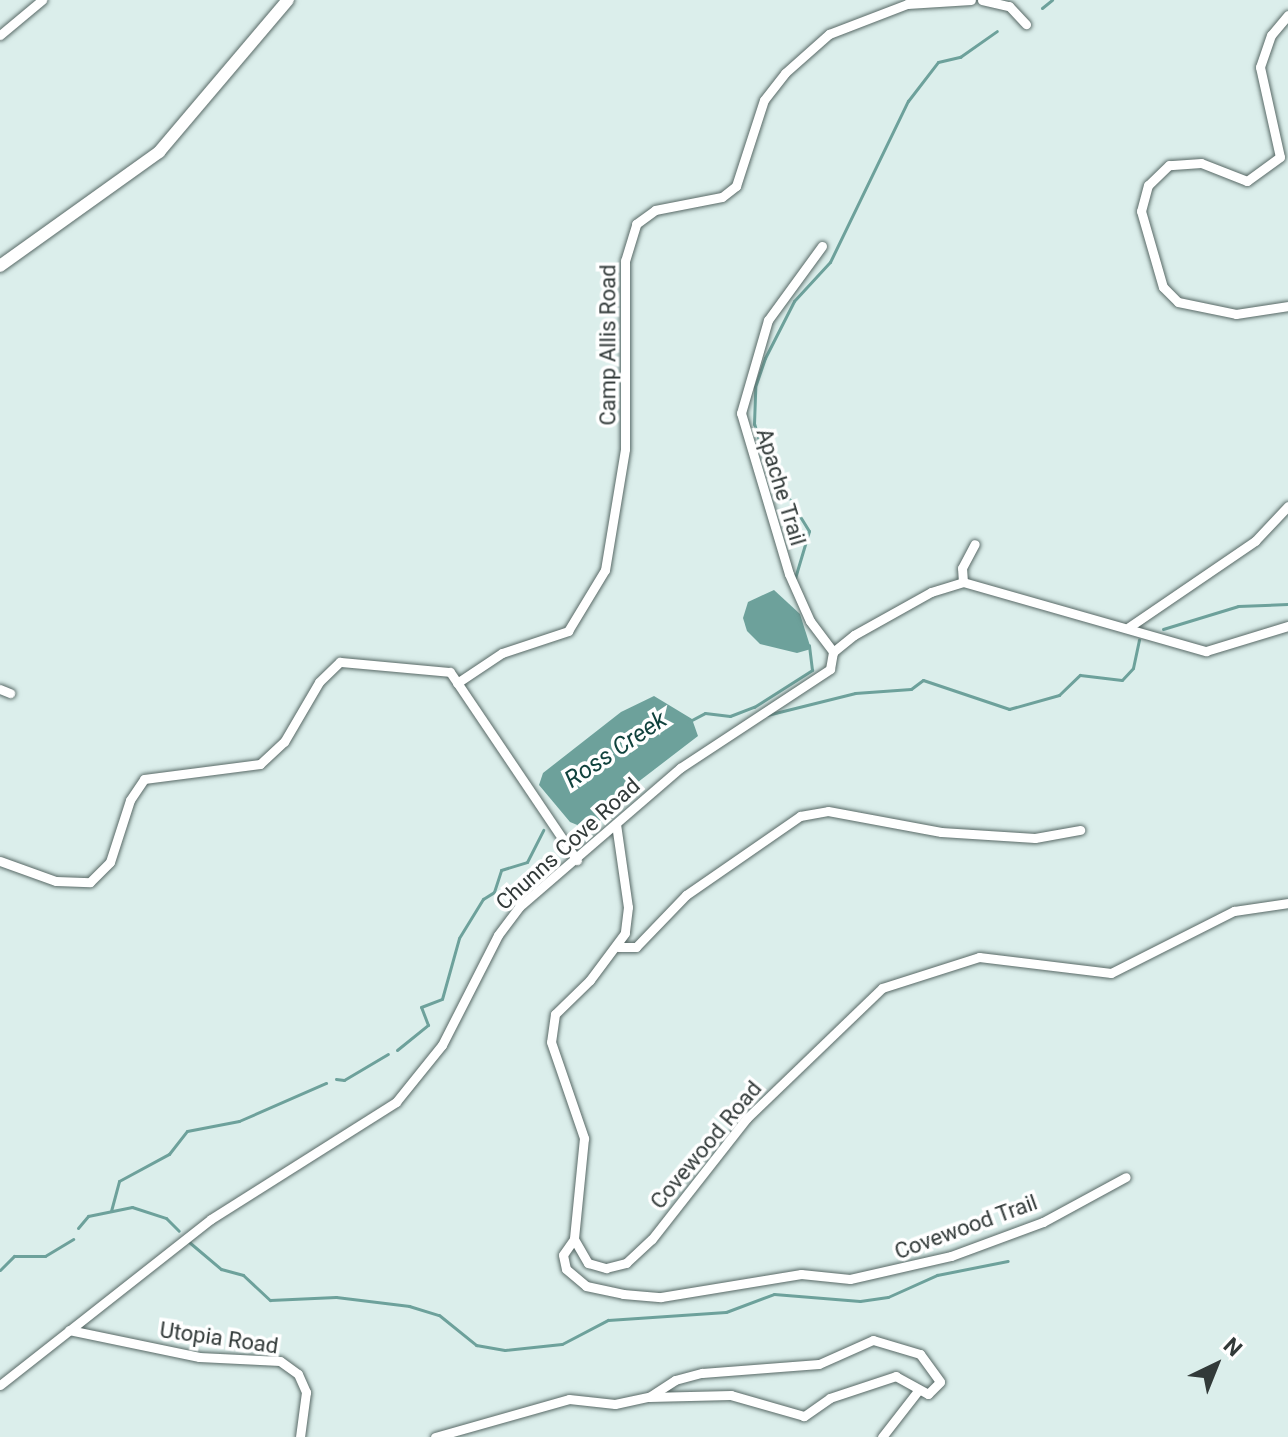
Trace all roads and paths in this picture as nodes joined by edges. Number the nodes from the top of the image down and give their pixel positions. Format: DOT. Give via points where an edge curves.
graph roads {
  1 [pos="42,0"];
  2 [pos="288,0"];
  3 [pos="971,0"];
  4 [pos="982,0"];
  5 [pos="1288,15"];
  6 [pos="1026,24"];
  7 [pos="0,35"];
  8 [pos="822,246"];
  9 [pos="0,266"];
  10 [pos="1288,306"];
  11 [pos="1288,506"];
  12 [pos="975,544"];
  13 [pos="963,582"];
  14 [pos="1288,626"];
  15 [pos="1129,627"];
  16 [pos="833,652"];
  17 [pos="457,683"];
  18 [pos="616,824"];
  19 [pos="1080,830"];
  20 [pos="577,860"];
  21 [pos="0,861"];
  22 [pos="1288,903"];
  23 [pos="618,947"];
  24 [pos="1126,1177"];
  25 [pos="574,1239"];
  26 [pos="69,1330"];
  27 [pos="0,1385"];
  28 [pos="917,1392"];
  29 [pos="649,1397"];
  30 [pos="300,1437"];
  31 [pos="435,1437"];
  32 [pos="882,1437"];
  1 -- 7 [label="street"];
  2 -- 9 [label="main road" via="159,152"];
  3 -- 17 [label="street, Camp Allis Road" via="907,4 829,34 764,100 736,186 722,197 655,210 636,224 625,261 624,464 605,570 568,631 502,653"];
  4 -- 6 [label="street" via="1009,6"];
  5 -- 10 [label="street" via="1271,35 1260,67 1281,145 1278,160 1243,182 1201,163 1169,165 1148,185 1141,211 1163,287 1178,302 1236,314"];
  8 -- 16 [label="street, Apache Trail" via="768,320 741,413 789,574 810,621"];
  11 -- 15 [label="street" via="1255,541"];
  12 -- 13 [label="street" via="962,568"];
  13 -- 15 [label="street"];
  13 -- 16 [label="street, Chunns Cove Road" via="931,592"];
  14 -- 15 [label="street" via="1206,651"];
  16 -- 18 [label="street, Chunns Cove Road" via="830,669 710,745"];
  17 -- 20 [label="street"];
  17 -- 21 [label="street" via="450,672 416,665 340,662 319,682 284,742 260,764 144,779 130,800 110,862 90,882 56,881"];
  18 -- 20 [label="street, Chunns Cove Road"];
  18 -- 23 [label="street" via="628,907"];
  19 -- 23 [label="street" via="1035,838 925,830 828,811 800,816 686,895 636,947"];
  20 -- 26 [label="street, Chunns Cove Road" via="507,921 442,1045 403,1096 224,1210"];
  22 -- 25 [label="street, Covewood Road" via="1234,911 1111,973 979,957 882,988 747,1118 626,1263 606,1268 588,1263"];
  23 -- 25 [label="street" via="555,1014 551,1042 584,1138"];
  24 -- 25 [label="street, Covewood Trail" via="1043,1222 951,1256 850,1279 801,1274 661,1297 623,1294 586,1286 566,1269 563,1255"];
  26 -- 27 [label="street, Chunns Cove Road"];
  26 -- 30 [label="street, Utopia Road" via="199,1357 280,1361 298,1374 306,1392"];
  28 -- 29 [label="street" via="896,1376 830,1398 804,1416 731,1395"];
  28 -- 29 [label="street" via="928,1394 940,1382 920,1354 873,1340 819,1364 688,1376"];
  28 -- 32 [label="street"];
  29 -- 31 [label="street" via="615,1404 569,1399"];
}
